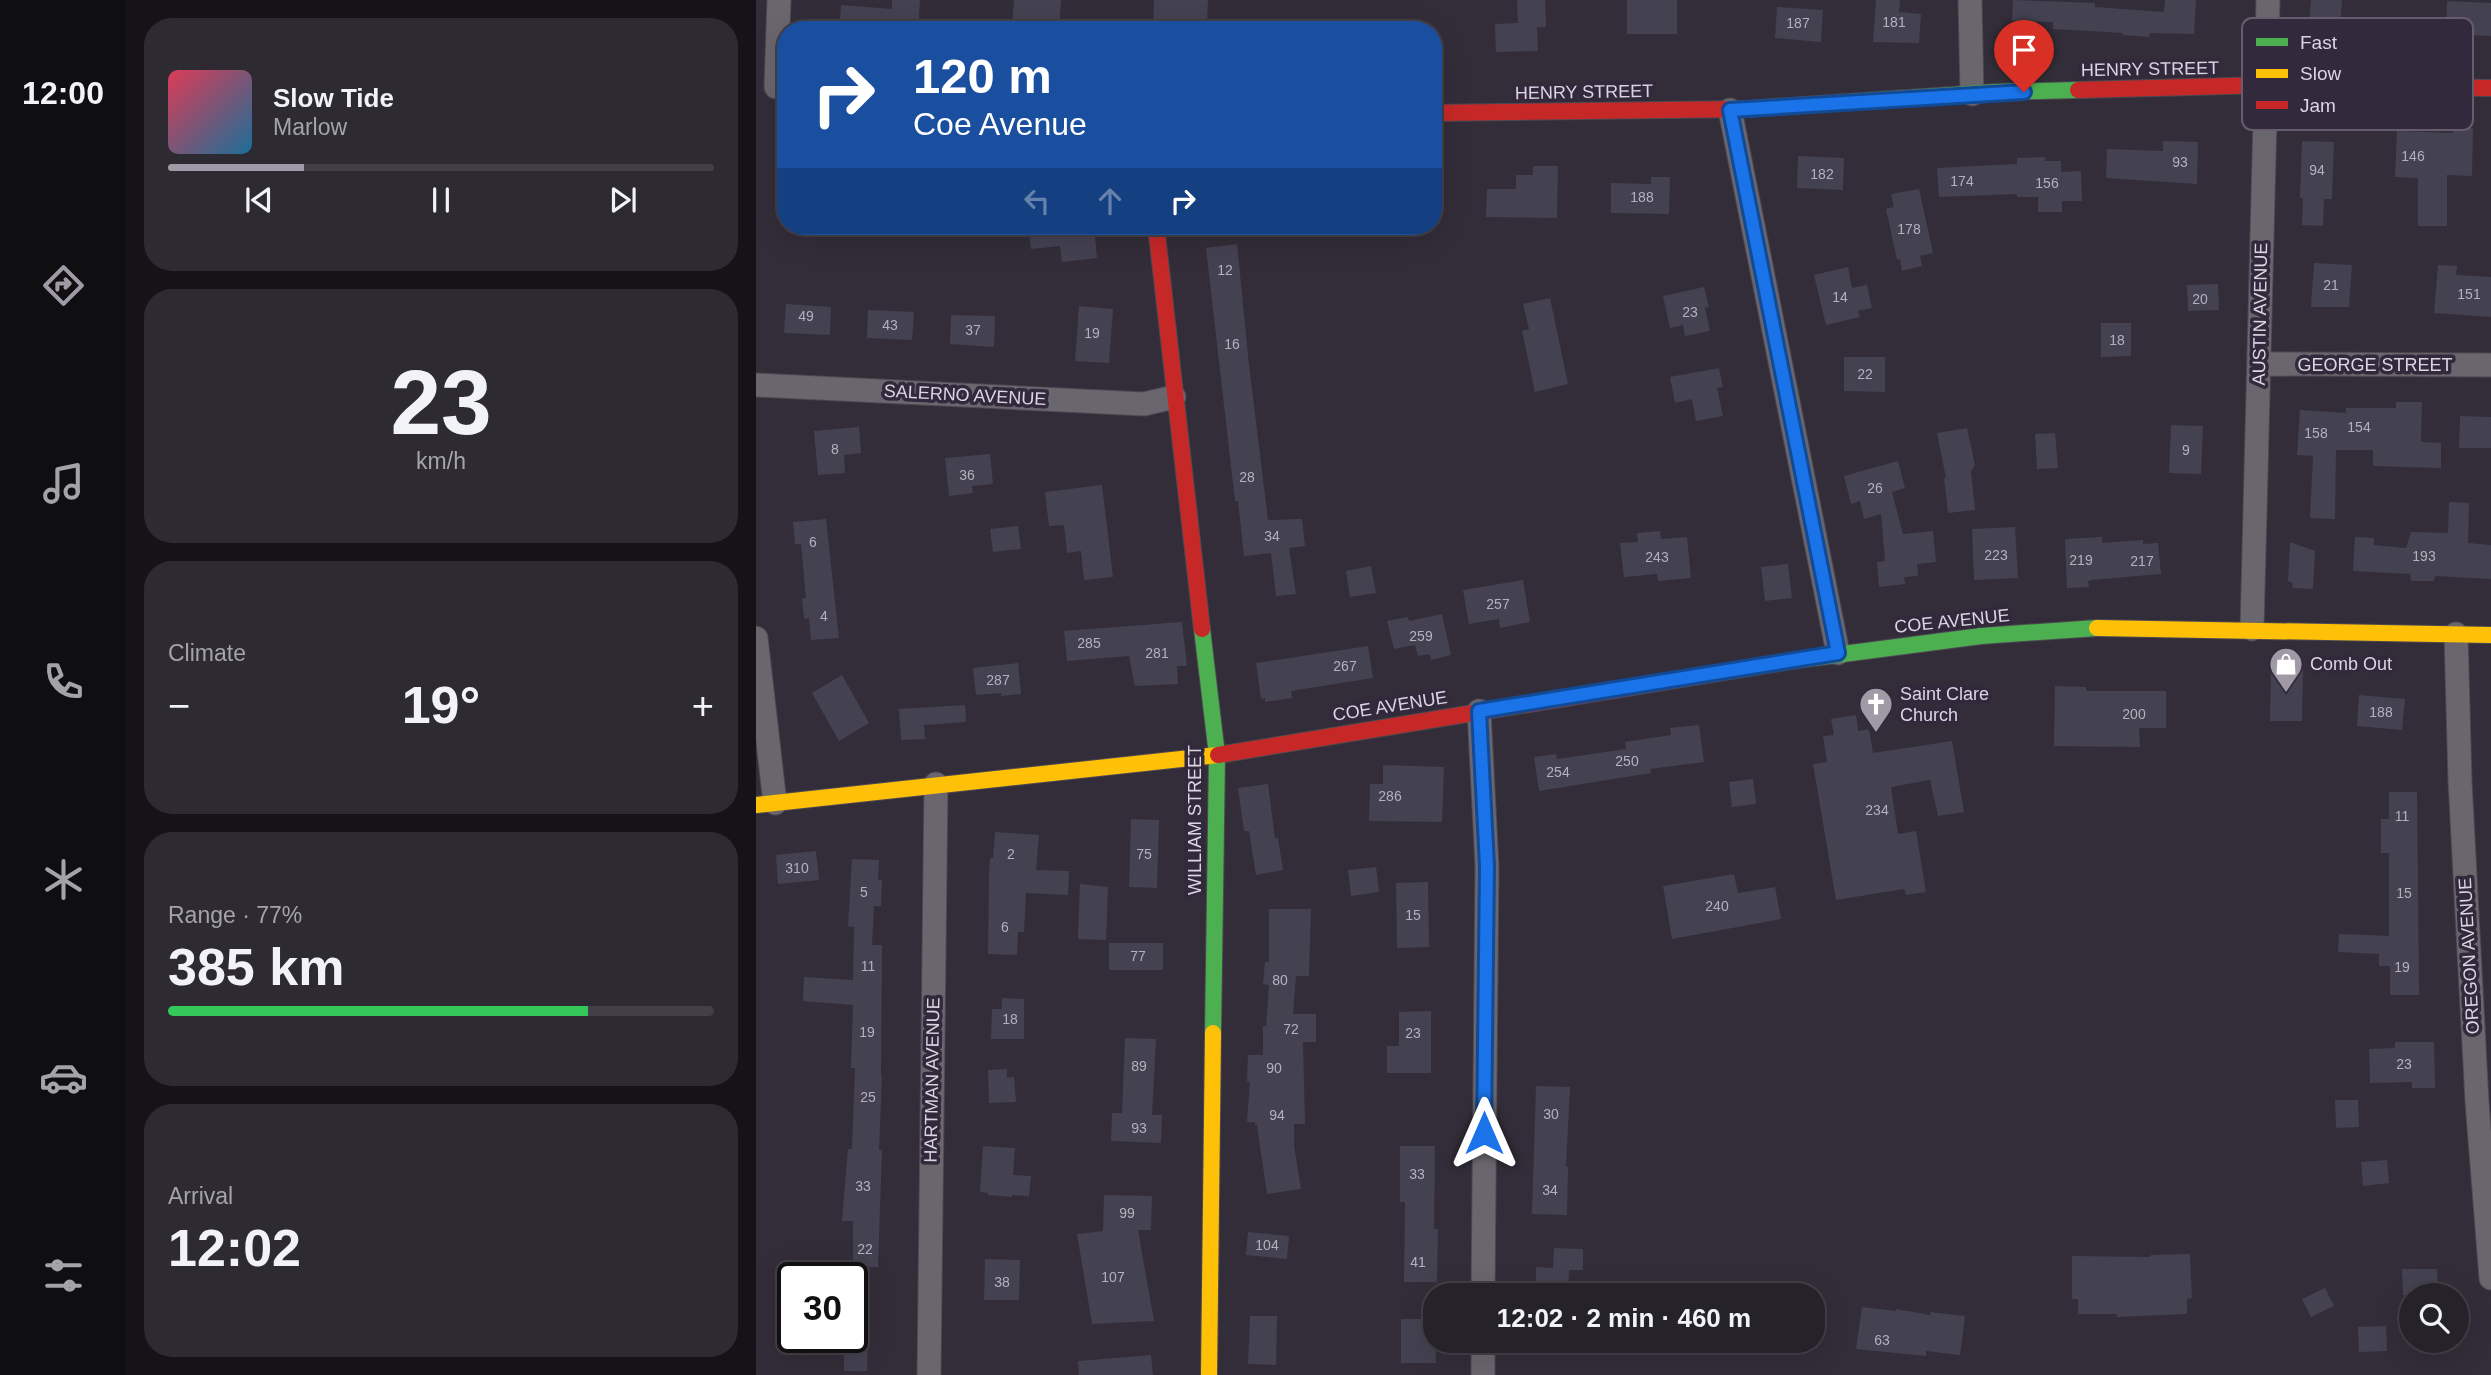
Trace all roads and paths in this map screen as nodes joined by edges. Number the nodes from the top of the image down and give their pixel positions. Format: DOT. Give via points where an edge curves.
graph roads {
  1 [pos="779,0"];
  2 [pos="1970,0"];
  3 [pos="2268,0"];
  4 [pos="2268,18"];
  5 [pos="778,21"];
  6 [pos="777,29"];
  7 [pos="2242,86"];
  8 [pos="773,87"];
  9 [pos="2473,88"];
  10 [pos="2491,88"];
  11 [pos="1972,94"];
  12 [pos="1730,110"];
  13 [pos="1442,113"];
  14 [pos="2265,130"];
  15 [pos="1157,235"];
  16 [pos="2259,364"];
  17 [pos="2491,365"];
  18 [pos="756,385"];
  19 [pos="1174,397"];
  20 [pos="2252,629"];
  21 [pos="2456,634"];
  22 [pos="2491,635"];
  23 [pos="756,638"];
  24 [pos="1838,653"];
  25 [pos="1479,711"];
  26 [pos="1217,755"];
  27 [pos="936,785"];
  28 [pos="765,804"];
  29 [pos="2491,1278"];
  30 [pos="1483,1283"];
  31 [pos="1483,1353"];
  32 [pos="929,1375"];
  33 [pos="1209,1375"];
  34 [pos="1483,1375"];
  1 -- 5 [label="street"];
  2 -- 11 [label="street"];
  3 -- 4 [label="street, AUSTIN AVENUE"];
  6 -- 8 [label="street"];
  7 -- 11 [label="street, HENRY STREET"];
  9 -- 10 [label="street, HENRY STREET"];
  11 -- 12 [label="street, HENRY STREET"];
  12 -- 13 [label="street, HENRY STREET"];
  12 -- 24 [label="street"];
  14 -- 16 [label="street, AUSTIN AVENUE"];
  15 -- 19 [label="street, WILLIAM STREET"];
  16 -- 17 [label="street, GEORGE STREET"];
  16 -- 20 [label="street, AUSTIN AVENUE"];
  18 -- 19 [label="street, SALERNO AVENUE" via="1144,404"];
  19 -- 26 [label="street, WILLIAM STREET"];
  20 -- 21 [label="street, COE AVENUE"];
  20 -- 24 [label="street, COE AVENUE" via="2089,628"];
  21 -- 22 [label="street, COE AVENUE"];
  21 -- 29 [label="street, OREGON AVENUE" via="2476,1088"];
  23 -- 28 [label="street"];
  24 -- 25 [label="street, COE AVENUE"];
  25 -- 26 [label="street, COE AVENUE"];
  25 -- 30 [label="street" via="1487,866"];
  26 -- 27 [label="street, COE AVENUE"];
  26 -- 33 [label="street, WILLIAM STREET"];
  27 -- 28 [label="street, COE AVENUE"];
  27 -- 32 [label="street, HARTMAN AVENUE"];
  31 -- 34 [label="street"];
}
